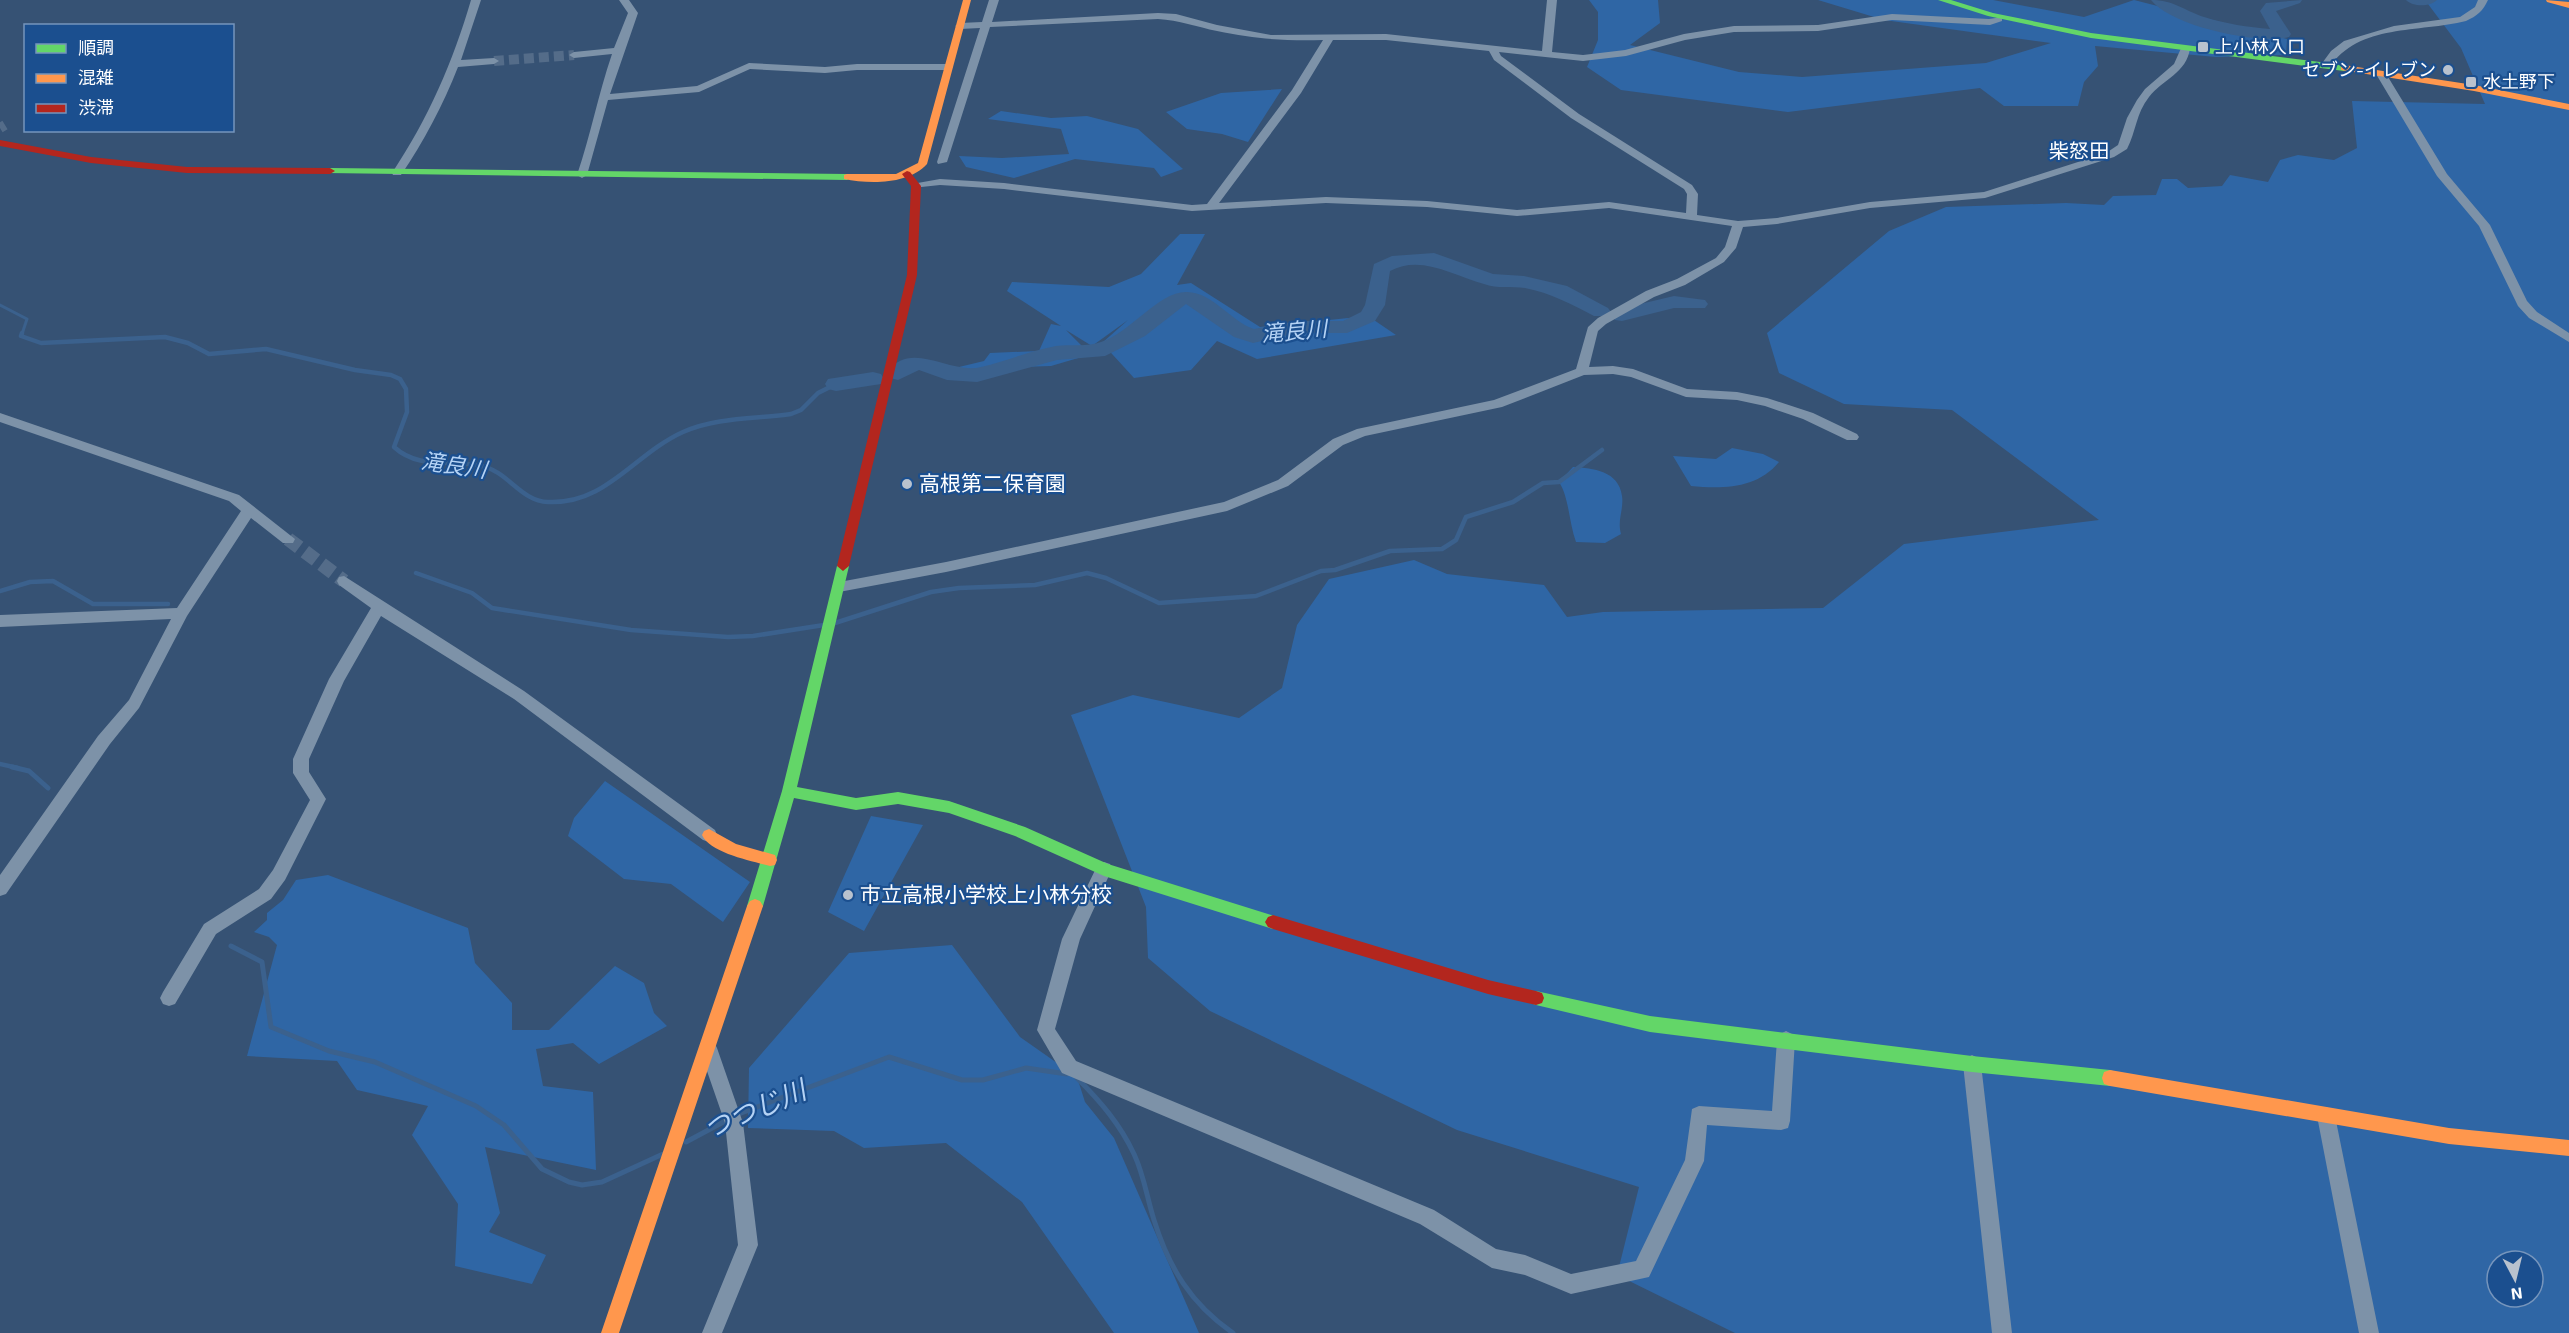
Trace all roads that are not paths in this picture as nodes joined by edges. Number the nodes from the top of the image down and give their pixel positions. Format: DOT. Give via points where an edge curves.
graph roads {
  1 [pos="476,0"];
  2 [pos="624,0"];
  3 [pos="966,0"];
  4 [pos="994,0"];
  5 [pos="1552,0"];
  6 [pos="1942,0"];
  7 [pos="2483,0"];
  8 [pos="2550,0"];
  9 [pos="2569,5"];
  10 [pos="1999,19"];
  11 [pos="986,25"];
  12 [pos="960,26"];
  13 [pos="1330,38"];
  14 [pos="2185,48"];
  15 [pos="1493,49"];
  16 [pos="618,51"];
  17 [pos="1547,54"];
  18 [pos="574,55"];
  19 [pos="494,61"];
  20 [pos="453,64"];
  21 [pos="2325,66"];
  22 [pos="948,67"];
  23 [pos="2381,74"];
  24 [pos="602,98"];
  25 [pos="2569,107"];
  26 [pos="0,143"];
  27 [pos="942,162"];
  28 [pos="397,173"];
  29 [pos="907,174"];
  30 [pos="582,175"];
  31 [pos="915,186"];
  32 [pos="1210,208"];
  33 [pos="1691,217"];
  34 [pos="1738,224"];
  35 [pos="2569,338"];
  36 [pos="1582,371"];
  37 [pos="0,417"];
  38 [pos="1852,437"];
  39 [pos="249,510"];
  40 [pos="288,539"];
  41 [pos="344,581"];
  42 [pos="839,587"];
  43 [pos="380,607"];
  44 [pos="181,613"];
  45 [pos="0,621"];
  46 [pos="789,791"];
  47 [pos="709,835"];
  48 [pos="770,860"];
  49 [pos="1104,869"];
  50 [pos="0,889"];
  51 [pos="169,998"];
  52 [pos="1786,1040"];
  53 [pos="708,1048"];
  54 [pos="1972,1064"];
  55 [pos="2326,1116"];
  56 [pos="2569,1148"];
  57 [pos="610,1333"];
  58 [pos="712,1333"];
  59 [pos="2002,1333"];
  60 [pos="2369,1333"];
  1 -- 20 [label="street"];
  2 -- 16 [label="street" via="633,14"];
  3 -- 12 [label="street"];
  4 -- 11 [label="street"];
  5 -- 17 [label="street"];
  6 -- 10 [label="street"];
  7 -- 21 [label="street" via="2466,18 2411,25 2346,44"];
  8 -- 9 [label="street"];
  10 -- 14 [label="street"];
  10 -- 17 [label="street" via="1990,22 1874,18 1818,28 1705,32 1597,57"];
  11 -- 12 [label="street"];
  11 -- 13 [label="street" via="1158,16 1271,38"];
  11 -- 27 [label="street"];
  12 -- 22 [label="street"];
  13 -- 15 [label="street" via="1386,37"];
  13 -- 32 [label="street" via="1297,91"];
  14 -- 21 [label="street"];
  14 -- 34 [label="street" via="2181,65 2149,90 2135,110 2123,147 2110,155 1985,195 1870,205"];
  15 -- 17 [label="street"];
  15 -- 33 [label="street" via="1497,58 1550,99 1688,187 1693,194"];
  16 -- 18 [label="street"];
  16 -- 24 [label="street"];
  19 -- 20 [label="street"];
  20 -- 28 [label="street" via="424,133"];
  21 -- 23 [label="street"];
  22 -- 24 [label="street" via="825,70 748,66 699,89"];
  22 -- 29 [label="street" via="922,164"];
  23 -- 25 [label="street" via="2490,90"];
  23 -- 35 [label="street" via="2442,176 2484,225 2522,303 2533,315"];
  24 -- 30 [label="street"];
  26 -- 28 [label="street" via="137,166 239,172"];
  28 -- 30 [label="street"];
  29 -- 30 [label="street"];
  29 -- 31 [label="street"];
  31 -- 32 [label="street" via="940,182 1004,186"];
  31 -- 42 [label="street" via="911,212 915,258 912,275"];
  32 -- 33 [label="street" via="1326,200 1517,213 1609,206"];
  33 -- 34 [label="street"];
  34 -- 36 [label="street" via="1730,248 1720,260 1650,294 1592,330"];
  36 -- 38 [label="street" via="1633,373 1686,393 1767,402"];
  36 -- 42 [label="street" via="1497,404 1362,432 1338,442 1283,483 1227,506"];
  37 -- 39 [label="street" via="234,498"];
  39 -- 40 [label="street"];
  39 -- 44 [label="street"];
  41 -- 43 [label="street"];
  42 -- 46 [label="street"];
  43 -- 47 [label="street" via="519,695"];
  43 -- 51 [label="street" via="337,679 301,759 301,773 318,799 279,875 266,894 210,929"];
  44 -- 45 [label="street"];
  44 -- 50 [label="street" via="134,704 104,740"];
  46 -- 48 [label="street"];
  46 -- 49 [label="street" via="856,804 898,798 950,807 1020,831"];
  47 -- 48 [label="street" via="732,849"];
  48 -- 53 [label="street"];
  49 -- 52 [label="street" via="1488,987 1650,1024"];
  49 -- 52 [label="street" via="1071,939 1046,1030 1069,1067 1427,1217 1492,1258 1525,1265 1571,1284 1642,1270 1694,1161 1698,1115 1781,1121"];
  52 -- 54 [label="street"];
  53 -- 57 [label="street"];
  53 -- 58 [label="street" via="734,1124 748,1245"];
  54 -- 55 [label="street" via="2094,1075"];
  54 -- 59 [label="street"];
  55 -- 56 [label="street" via="2449,1136"];
  55 -- 60 [label="street"];
}
